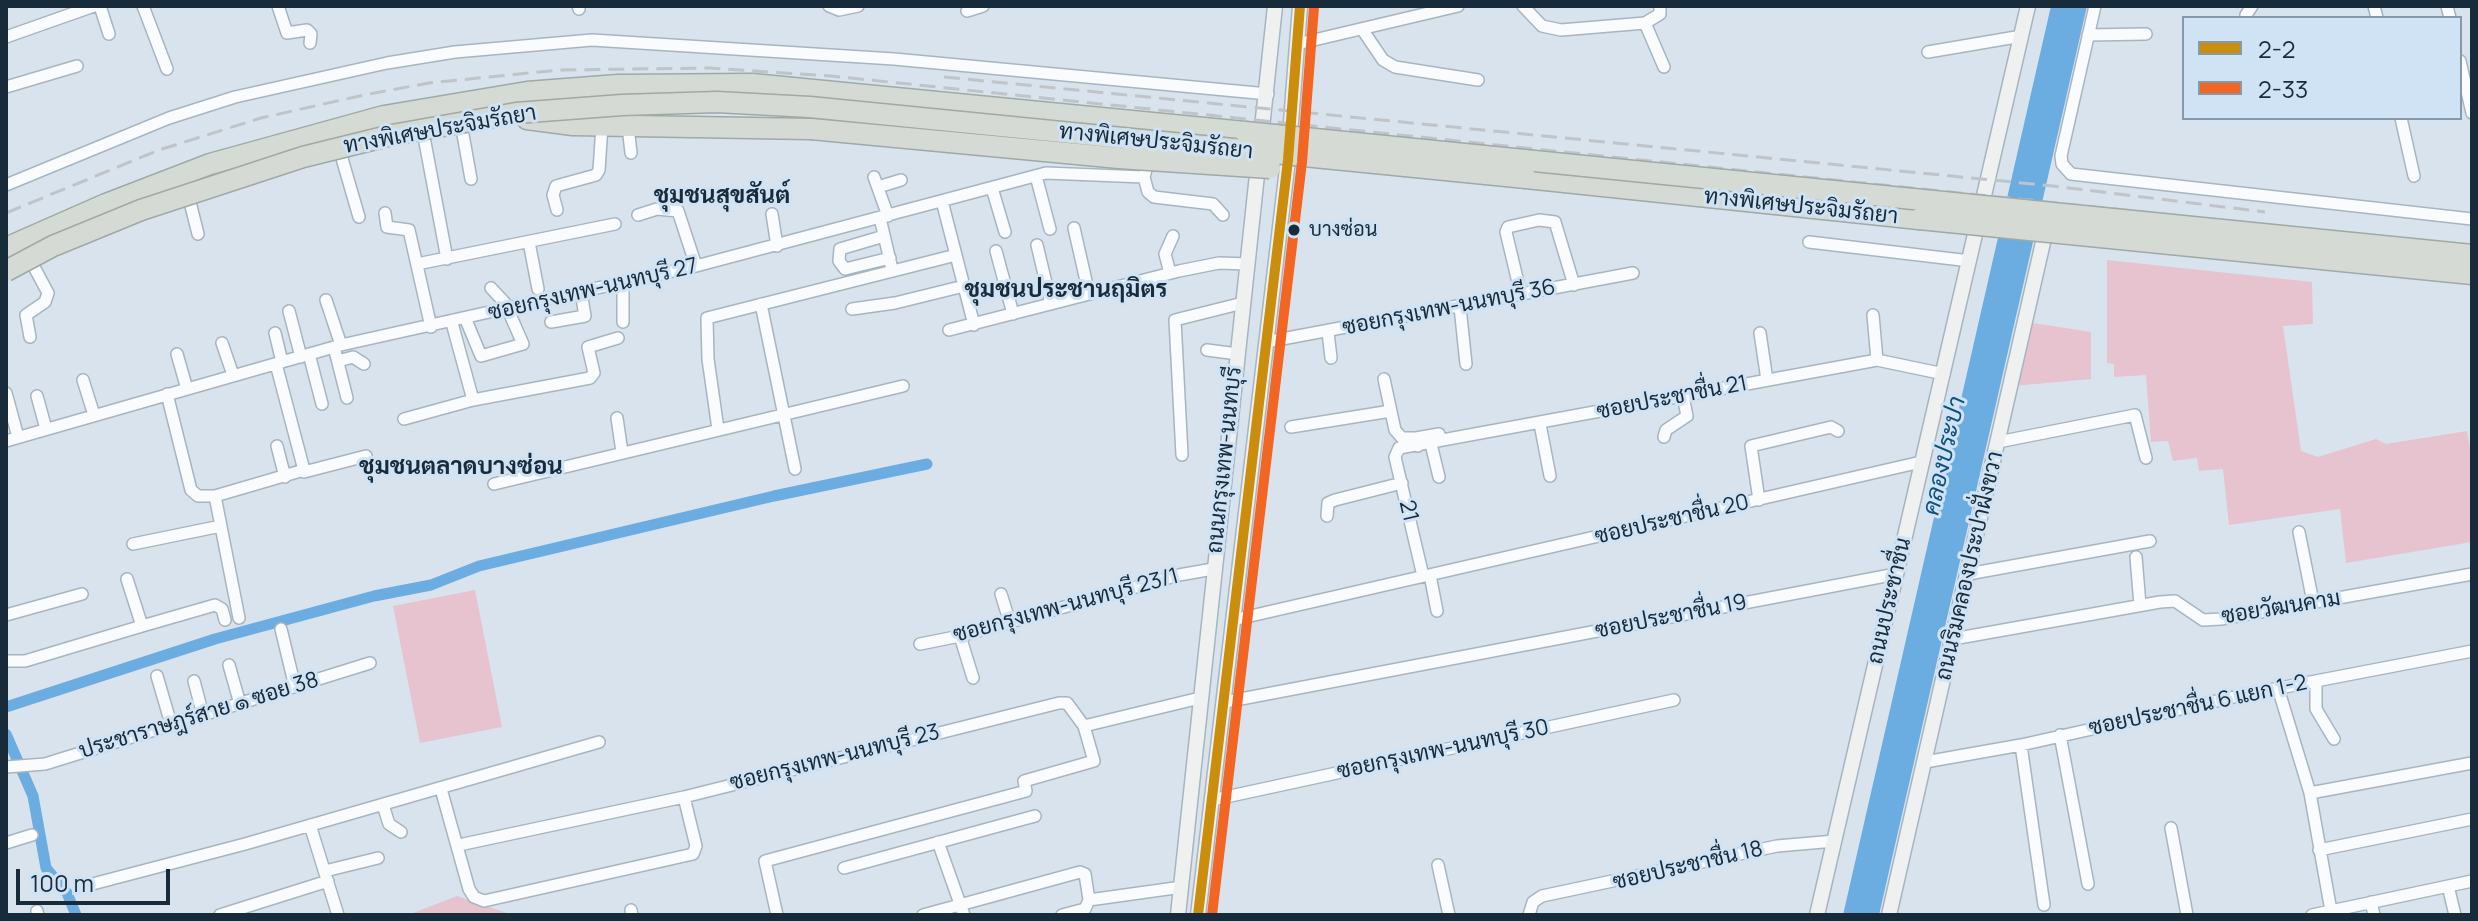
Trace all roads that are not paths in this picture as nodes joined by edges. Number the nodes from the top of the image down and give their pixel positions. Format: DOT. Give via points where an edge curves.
graph roads {
  1 [pos="94,6"];
  2 [pos="100,6"];
  3 [pos="143,6"];
  4 [pos="278,6"];
  5 [pos="829,6"];
  6 [pos="858,6"];
  7 [pos="983,6"];
  8 [pos="1275,6"];
  9 [pos="1300,6"];
  10 [pos="1458,6"];
  11 [pos="1523,6"];
  12 [pos="1660,6"];
  13 [pos="2028,6"];
  14 [pos="2095,6"];
  15 [pos="967,11"];
  16 [pos="1645,23"];
  17 [pos="1362,29"];
  18 [pos="109,34"];
  19 [pos="2146,34"];
  20 [pos="2088,35"];
  21 [pos="2022,36"];
  22 [pos="6,37"];
  23 [pos="310,43"];
  24 [pos="1297,44"];
  25 [pos="1928,52"];
  26 [pos="77,66"];
  27 [pos="1664,67"];
  28 [pos="167,69"];
  29 [pos="2462,70"];
  30 [pos="1478,80"];
  31 [pos="6,87"];
  32 [pos="719,93"];
  33 [pos="1268,94"];
  34 [pos="2472,113"];
  35 [pos="527,119"];
  36 [pos="2401,120"];
  37 [pos="602,126"];
  38 [pos="628,126"];
  39 [pos="462,129"];
  40 [pos="424,137"];
  41 [pos="1155,139"];
  42 [pos="631,153"];
  43 [pos="341,155"];
  44 [pos="1262,155"];
  45 [pos="1288,160"];
  46 [pos="1036,176"];
  47 [pos="2414,176"];
  48 [pos="1144,177"];
  49 [pos="1526,178"];
  50 [pos="471,179"];
  51 [pos="901,180"];
  52 [pos="6,185"];
  53 [pos="992,188"];
  54 [pos="189,198"];
  55 [pos="942,201"];
  56 [pos="557,210"];
  57 [pos="385,213"];
  58 [pos="772,214"];
  59 [pos="638,215"];
  60 [pos="1223,215"];
  61 [pos="2049,216"];
  62 [pos="359,217"];
  63 [pos="884,217"];
  64 [pos="2472,219"];
  65 [pos="615,224"];
  66 [pos="1074,228"];
  67 [pos="1050,229"];
  68 [pos="1005,232"];
  69 [pos="1977,232"];
  70 [pos="198,234"];
  71 [pos="884,236"];
  72 [pos="1173,236"];
  73 [pos="529,242"];
  74 [pos="1809,242"];
  75 [pos="1037,245"];
  76 [pos="777,246"];
  77 [pos="6,248"];
  78 [pos="996,251"];
  79 [pos="6,255"];
  80 [pos="956,255"];
  81 [pos="2472,255"];
  82 [pos="447,259"];
  83 [pos="1970,261"];
  84 [pos="417,264"];
  85 [pos="891,264"];
  86 [pos="1248,264"];
  87 [pos="33,265"];
  88 [pos="696,266"];
  89 [pos="6,271"];
  90 [pos="1170,273"];
  91 [pos="1633,273"];
  92 [pos="2472,274"];
  93 [pos="6,277"];
  94 [pos="623,282"];
  95 [pos="1574,285"];
  96 [pos="964,286"];
  97 [pos="491,288"];
  98 [pos="538,289"];
  99 [pos="581,292"];
  100 [pos="1089,294"];
  101 [pos="1521,295"];
  102 [pos="326,300"];
  103 [pos="1243,303"];
  104 [pos="761,304"];
  105 [pos="1051,304"];
  106 [pos="1460,307"];
  107 [pos="852,309"];
  108 [pos="507,310"];
  109 [pos="289,311"];
  110 [pos="1013,314"];
  111 [pos="1873,315"];
  112 [pos="466,320"];
  113 [pos="551,322"];
  114 [pos="623,322"];
  115 [pos="452,323"];
  116 [pos="974,325"];
  117 [pos="431,327"];
  118 [pos="949,330"];
  119 [pos="1328,332"];
  120 [pos="275,333"];
  121 [pos="1760,333"];
  122 [pos="30,337"];
  123 [pos="618,338"];
  124 [pos="1266,342"];
  125 [pos="222,343"];
  126 [pos="338,346"];
  127 [pos="1207,350"];
  128 [pos="177,354"];
  129 [pos="1238,354"];
  130 [pos="305,355"];
  131 [pos="1331,358"];
  132 [pos="1877,360"];
  133 [pos="338,361"];
  134 [pos="279,363"];
  135 [pos="364,364"];
  136 [pos="1466,364"];
  137 [pos="1944,374"];
  138 [pos="233,375"];
  139 [pos="1384,379"];
  140 [pos="83,380"];
  141 [pos="1767,380"];
  142 [pos="903,386"];
  143 [pos="187,389"];
  144 [pos="6,393"];
  145 [pos="167,394"];
  146 [pos="37,396"];
  147 [pos="1683,396"];
  148 [pos="347,398"];
  149 [pos="473,400"];
  150 [pos="322,404"];
  151 [pos="1391,411"];
  152 [pos="782,414"];
  153 [pos="94,415"];
  154 [pos="617,418"];
  155 [pos="404,419"];
  156 [pos="1230,419"];
  157 [pos="1256,423"];
  158 [pos="1540,424"];
  159 [pos="1291,427"];
  160 [pos="46,429"];
  161 [pos="718,429"];
  162 [pos="1838,431"];
  163 [pos="1664,437"];
  164 [pos="12,439"];
  165 [pos="1435,439"];
  166 [pos="1417,442"];
  167 [pos="1998,442"];
  168 [pos="277,446"];
  169 [pos="1399,448"];
  170 [pos="622,452"];
  171 [pos="1182,455"];
  172 [pos="366,456"];
  173 [pos="2146,458"];
  174 [pos="1921,462"];
  175 [pos="795,469"];
  176 [pos="304,472"];
  177 [pos="1550,476"];
  178 [pos="285,477"];
  179 [pos="1439,477"];
  180 [pos="1402,483"];
  181 [pos="494,484"];
  182 [pos="215,496"];
  183 [pos="1759,500"];
  184 [pos="1327,516"];
  185 [pos="221,526"];
  186 [pos="2299,532"];
  187 [pos="2150,541"];
  188 [pos="133,544"];
  189 [pos="2136,557"];
  190 [pos="1213,569"];
  191 [pos="1896,574"];
  192 [pos="1968,574"];
  193 [pos="2472,574"];
  194 [pos="1426,576"];
  195 [pos="127,579"];
  196 [pos="82,594"];
  197 [pos="1001,594"];
  198 [pos="2313,602"];
  199 [pos="2140,605"];
  200 [pos="1437,611"];
  201 [pos="6,615"];
  202 [pos="239,618"];
  203 [pos="225,620"];
  204 [pos="1233,620"];
  205 [pos="1010,623"];
  206 [pos="142,626"];
  207 [pos="281,629"];
  208 [pos="960,636"];
  209 [pos="1953,639"];
  210 [pos="920,644"];
  211 [pos="2472,651"];
  212 [pos="6,661"];
  213 [pos="370,663"];
  214 [pos="229,665"];
  215 [pos="157,676"];
  216 [pos="973,678"];
  217 [pos="194,681"];
  218 [pos="2316,682"];
  219 [pos="295,687"];
  220 [pos="2278,688"];
  221 [pos="1200,698"];
  222 [pos="1674,700"];
  223 [pos="1225,702"];
  224 [pos="240,704"];
  225 [pos="203,715"];
  226 [pos="171,724"];
  227 [pos="1084,726"];
  228 [pos="2060,735"];
  229 [pos="2334,739"];
  230 [pos="599,742"];
  231 [pos="2021,745"];
  232 [pos="1925,762"];
  233 [pos="2472,763"];
  234 [pos="17,767"];
  235 [pos="441,789"];
  236 [pos="2310,793"];
  237 [pos="684,797"];
  238 [pos="1190,800"];
  239 [pos="1212,800"];
  240 [pos="383,805"];
  241 [pos="1035,816"];
  242 [pos="2472,819"];
  243 [pos="310,825"];
  244 [pos="2171,828"];
  245 [pos="401,832"];
  246 [pos="32,835"];
  247 [pos="1835,841"];
  248 [pos="938,842"];
  249 [pos="6,843"];
  250 [pos="459,845"];
  251 [pos="2319,850"];
  252 [pos="378,858"];
  253 [pos="1438,865"];
  254 [pos="844,868"];
  255 [pos="326,876"];
  256 [pos="2472,881"];
  257 [pos="2088,884"];
  258 [pos="2448,886"];
  259 [pos="81,887"];
  260 [pos="1182,887"];
  261 [pos="1089,900"];
  262 [pos="2371,902"];
  263 [pos="2044,905"];
  264 [pos="963,910"];
  265 [pos="2331,911"];
  266 [pos="220,915"];
  267 [pos="338,915"];
  268 [pos="777,915"];
  269 [pos="923,915"];
  270 [pos="1062,915"];
  271 [pos="1178,915"];
  272 [pos="1198,915"];
  273 [pos="1449,915"];
  274 [pos="1529,915"];
  275 [pos="1817,915"];
  276 [pos="1889,915"];
  277 [pos="2187,915"];
  278 [pos="2313,915"];
  279 [pos="2374,915"];
  280 [pos="2455,915"];
  1 -- 22 [label="street"];
  2 -- 18 [label="street"];
  3 -- 28 [label="street"];
  4 -- 23 [label="street" via="287,33 307,30"];
  5 -- 6 [label="street"];
  7 -- 15 [label="street"];
  8 -- 33 [label="main road, ถนนกรุงเทพ-นนทบุรี"];
  9 -- 24 [label="main road, ถนนกรุงเทพ-นนทบุรี"];
  10 -- 17 [label="street"];
  11 -- 16 [label="street" via="1548,30"];
  12 -- 16 [label="street" via="1660,14"];
  13 -- 21 [label="main road, ถนนประชาชื่น"];
  14 -- 20 [label="street"];
  16 -- 27 [label="street"];
  17 -- 24 [label="street"];
  17 -- 30 [label="street" via="1383,60 1395,67"];
  19 -- 20 [label="street"];
  20 -- 64 [label="street" via="2061,156 2071,174"];
  21 -- 25 [label="street"];
  21 -- 69 [label="main road, ถนนประชาชื่น"];
  24 -- 45 [label="main road, ถนนกรุงเทพ-นนทบุรี"];
  26 -- 31 [label="street"];
  29 -- 34 [label="street"];
  32 -- 35 [label="main road"];
  32 -- 41 [label="main road"];
  32 -- 79 [label="main road" via="555,97 388,123 216,169"];
  33 -- 44 [label="main road, ถนนกรุงเทพ-นนทบุรี"];
  33 -- 52 [label="street" via="894,59 564,42 387,63 235,97 169,118"];
  35 -- 37 [label="highway"];
  35 -- 39 [label="main road"];
  36 -- 47 [label="street"];
  37 -- 38 [label="highway"];
  37 -- 56 [label="street" via="599,170 556,186"];
  38 -- 42 [label="street"];
  38 -- 49 [label="highway, bridge" via="811,129 1412,181"];
  39 -- 40 [label="main road"];
  39 -- 50 [label="street"];
  40 -- 43 [label="main road"];
  40 -- 82 [label="street"];
  41 -- 44 [label="main road"];
  41 -- 48 [label="street"];
  43 -- 54 [label="main road"];
  43 -- 62 [label="street"];
  44 -- 45 [label="main road"];
  44 -- 86 [label="main road, ถนนกรุงเทพ-นนทบุรี"];
  45 -- 69 [label="main road"];
  45 -- 124 [label="main road, ถนนกรุงเทพ-นนทบุรี"];
  46 -- 48 [label="street, ซอยกรุงเทพ-นนทบุรี 27" via="1060,172"];
  46 -- 53 [label="street, ซอยกรุงเทพ-นนทบุรี 27"];
  46 -- 67 [label="street"];
  48 -- 60 [label="street" via="1154,197 1213,204"];
  49 -- 89 [label="highway, ทางพิเศษประจิมรัถยา, bridge" via="810,107 717,102 622,105 516,113 303,157 141,210"];
  49 -- 92 [label="highway, ทางพิเศษประจิมรัถยา, bridge"];
  51 -- 63 [label="street" via="876,182"];
  53 -- 55 [label="street, ซอยกรุงเทพ-นนทบุรี 27"];
  53 -- 68 [label="street"];
  54 -- 70 [label="street"];
  54 -- 87 [label="main road"];
  55 -- 63 [label="street, ซอยกรุงเทพ-นนทบุรี 27"];
  55 -- 80 [label="street"];
  57 -- 84 [label="street" via="387,227 409,230"];
  58 -- 76 [label="street"];
  59 -- 88 [label="street" via="657,209 678,211"];
  61 -- 167 [label="main road, ถนนริมคลองประปาฝั่งขวา"];
  63 -- 71 [label="street"];
  63 -- 76 [label="street, ซอยกรุงเทพ-นนทบุรี 27"];
  65 -- 73 [label="street"];
  66 -- 100 [label="street"];
  69 -- 83 [label="main road, ถนนประชาชื่น"];
  71 -- 85 [label="street"];
  71 -- 85 [label="street" via="840,249 839,261 845,269"];
  72 -- 90 [label="street" via="1165,254"];
  73 -- 82 [label="street"];
  73 -- 98 [label="street"];
  74 -- 83 [label="street"];
  75 -- 105 [label="street"];
  76 -- 88 [label="street, ซอยกรุงเทพ-นนทบุรี 27"];
  77 -- 81 [label="highway, ทางพิเศษประจิมรัถยา, bridge" via="168,178 384,116 527,92 723,83"];
  78 -- 110 [label="street"];
  80 -- 85 [label="street"];
  80 -- 96 [label="street"];
  82 -- 84 [label="street"];
  83 -- 137 [label="main road, ถนนประชาชื่น"];
  84 -- 117 [label="street"];
  85 -- 104 [label="street"];
  86 -- 90 [label="street" via="1219,263"];
  86 -- 103 [label="main road, ถนนกรุงเทพ-นนทบุรี"];
  87 -- 93 [label="main road"];
  87 -- 122 [label="street" via="48,293 45,302 26,315"];
  88 -- 94 [label="street, ซอยกรุงเทพ-นนทบุรี 27"];
  90 -- 100 [label="street"];
  91 -- 95 [label="street, ซอยกรุงเทพ-นนทบุรี 36"];
  94 -- 99 [label="street, ซอยกรุงเทพ-นนทบุรี 27"];
  94 -- 114 [label="street"];
  95 -- 101 [label="street, ซอยกรุงเทพ-นนทบุรี 36"];
  95 -- 101 [label="street" via="1555,222 1539,220 1508,227 1506,232"];
  96 -- 107 [label="street"];
  96 -- 116 [label="street"];
  97 -- 108 [label="street"];
  99 -- 108 [label="street, ซอยกรุงเทพ-นนทบุรี 27"];
  99 -- 113 [label="street" via="585,316"];
  100 -- 105 [label="street"];
  101 -- 106 [label="street, ซอยกรุงเทพ-นนทบุรี 36"];
  102 -- 126 [label="street"];
  103 -- 129 [label="main road, ถนนกรุงเทพ-นนทบุรี"];
  103 -- 171 [label="street" via="1175,320"];
  104 -- 152 [label="street"];
  104 -- 161 [label="street" via="705,320"];
  105 -- 110 [label="street"];
  106 -- 119 [label="street, ซอยกรุงเทพ-นนทบุรี 36"];
  106 -- 136 [label="street"];
  108 -- 112 [label="street, ซอยกรุงเทพ-นนทบุรี 27"];
  108 -- 112 [label="street" via="523,344 487,357 478,353"];
  109 -- 130 [label="street"];
  110 -- 116 [label="street"];
  111 -- 132 [label="street"];
  112 -- 115 [label="street, ซอยกรุงเทพ-นนทบุรี 27"];
  115 -- 117 [label="street, ซอยกรุงเทพ-นนทบุรี 27"];
  115 -- 149 [label="street"];
  116 -- 118 [label="street"];
  117 -- 126 [label="street, ซอยกรุงเทพ-นนทบุรี 27"];
  119 -- 124 [label="street, ซอยกรุงเทพ-นนทบุรี 36"];
  119 -- 131 [label="street"];
  120 -- 134 [label="street"];
  121 -- 141 [label="street"];
  123 -- 149 [label="street" via="588,347 594,373 590,378"];
  124 -- 157 [label="main road, ถนนกรุงเทพ-นนทบุรี"];
  125 -- 138 [label="street"];
  126 -- 130 [label="street, ซอยกรุงเทพ-นนทบุรี 27"];
  126 -- 133 [label="street"];
  127 -- 129 [label="street"];
  128 -- 143 [label="street"];
  129 -- 156 [label="main road, ถนนกรุงเทพ-นนทบุรี"];
  130 -- 134 [label="street, ซอยกรุงเทพ-นนทบุรี 27"];
  130 -- 150 [label="street"];
  132 -- 137 [label="street, ซอยประชาชื่น 21"];
  132 -- 141 [label="street, ซอยประชาชื่น 21"];
  133 -- 135 [label="street" via="353,357"];
  133 -- 148 [label="street"];
  134 -- 138 [label="street, ซอยกรุงเทพ-นนทบุรี 27"];
  134 -- 176 [label="street"];
  137 -- 174 [label="main road, ถนนประชาชื่น"];
  138 -- 143 [label="street, ซอยกรุงเทพ-นนทบุรี 27"];
  139 -- 151 [label="street"];
  140 -- 153 [label="street"];
  141 -- 147 [label="street, ซอยประชาชื่น 21"];
  142 -- 152 [label="street"];
  143 -- 145 [label="street, ซอยกรุงเทพ-นนทบุรี 27"];
  144 -- 164 [label="street"];
  145 -- 153 [label="street, ซอยกรุงเทพ-นนทบุรี 27"];
  145 -- 182 [label="street" via="191,490 198,496"];
  146 -- 160 [label="street"];
  147 -- 158 [label="street, ซอยประชาชื่น 21"];
  147 -- 163 [label="street" via="1687,416"];
  149 -- 155 [label="street"];
  151 -- 159 [label="street"];
  151 -- 166 [label="street" via="1399,436"];
  152 -- 161 [label="street"];
  152 -- 175 [label="street"];
  153 -- 160 [label="street, ซอยกรุงเทพ-นนทบุรี 27"];
  154 -- 170 [label="street"];
  156 -- 157 [label="main road"];
  156 -- 190 [label="main road, ถนนกรุงเทพ-นนทบุรี"];
  157 -- 204 [label="main road, ถนนกรุงเทพ-นนทบุรี"];
  158 -- 165 [label="street, ซอยประชาชื่น 21"];
  158 -- 177 [label="street"];
  160 -- 164 [label="street, ซอยกรุงเทพ-นนทบุรี 27"];
  161 -- 170 [label="street"];
  162 -- 183 [label="street" via="1831,427 1751,446"];
  165 -- 166 [label="street, ซอยประชาชื่น 21"];
  165 -- 179 [label="street"];
  166 -- 169 [label="street, ซอยประชาชื่น 21"];
  167 -- 173 [label="street" via="2135,415"];
  167 -- 192 [label="main road, ถนนริมคลองประปาฝั่งขวา"];
  168 -- 178 [label="street"];
  169 -- 180 [label="street, 21" via="1395,457"];
  170 -- 181 [label="street"];
  172 -- 176 [label="street"];
  174 -- 183 [label="street, ซอยประชาชื่น 20"];
  174 -- 191 [label="main road, ถนนประชาชื่น"];
  176 -- 178 [label="street"];
  178 -- 182 [label="street"];
  180 -- 184 [label="street" via="1328,503"];
  180 -- 194 [label="street, 21"];
  182 -- 185 [label="street"];
  183 -- 194 [label="street, ซอยประชาชื่น 20"];
  185 -- 188 [label="street"];
  185 -- 202 [label="street"];
  186 -- 198 [label="street"];
  187 -- 192 [label="street"];
  189 -- 199 [label="street"];
  190 -- 205 [label="street, ซอยกรุงเทพ-นนทบุรี 23/1"];
  190 -- 221 [label="main road, ถนนกรุงเทพ-นนทบุรี"];
  191 -- 223 [label="street, ซอยประชาชื่น 19"];
  191 -- 247 [label="main road, ถนนประชาชื่น"];
  192 -- 209 [label="main road, ถนนริมคลองประปาฝั่งขวา"];
  193 -- 198 [label="street, ซอยวัฒนคาม"];
  194 -- 200 [label="street, 21"];
  194 -- 204 [label="street, ซอยประชาชื่น 20"];
  195 -- 206 [label="street"];
  196 -- 201 [label="street"];
  197 -- 205 [label="street"];
  198 -- 199 [label="street, ซอยวัฒนคาม" via="2203,620 2175,601"];
  199 -- 209 [label="street, ซอยวัฒนคาม"];
  203 -- 206 [label="street" via="215,605"];
  204 -- 223 [label="main road, ถนนกรุงเทพ-นนทบุรี"];
  205 -- 208 [label="street, ซอยกรุงเทพ-นนทบุรี 23/1"];
  206 -- 212 [label="street" via="25,661"];
  207 -- 219 [label="street"];
  208 -- 210 [label="street, ซอยกรุงเทพ-นนทบุรี 23/1"];
  208 -- 216 [label="street"];
  209 -- 232 [label="main road, ถนนริมคลองประปาฝั่งขวา"];
  211 -- 218 [label="street, ซอยประชาชื่น 6 แยก 1-2"];
  213 -- 219 [label="street, ประชาราษฎร์สาย ๑ ซอย 38"];
  214 -- 224 [label="street"];
  215 -- 226 [label="street"];
  217 -- 225 [label="street"];
  218 -- 220 [label="street, ซอยประชาชื่น 6 แยก 1-2"];
  218 -- 229 [label="street" via="2316,709"];
  219 -- 224 [label="street, ประชาราษฎร์สาย ๑ ซอย 38"];
  220 -- 228 [label="street, ซอยประชาชื่น 6 แยก 1-2"];
  220 -- 236 [label="street"];
  221 -- 227 [label="street"];
  221 -- 238 [label="main road, ถนนกรุงเทพ-นนทบุรี"];
  222 -- 239 [label="street, ซอยกรุงเทพ-นนทบุรี 30"];
  223 -- 239 [label="main road, ถนนกรุงเทพ-นนทบุรี"];
  224 -- 225 [label="street, ประชาราษฎร์สาย ๑ ซอย 38"];
  225 -- 226 [label="street, ประชาราษฎร์สาย ๑ ซอย 38"];
  226 -- 234 [label="street, ประชาราษฎร์สาย ๑ ซอย 38"];
  227 -- 237 [label="street, ซอยกรุงเทพ-นนทบุรี 23" via="1067,703 1059,703"];
  227 -- 268 [label="street" via="1094,761 1024,781 1026,791 765,861"];
  228 -- 231 [label="street, ซอยประชาชื่น 6 แยก 1-2"];
  228 -- 257 [label="street"];
  230 -- 235 [label="street"];
  231 -- 232 [label="street, ซอยประชาชื่น 6 แยก 1-2"];
  231 -- 263 [label="street"];
  232 -- 276 [label="main road, ถนนริมคลองประปาฝั่งขวา"];
  233 -- 236 [label="street"];
  235 -- 240 [label="street"];
  235 -- 250 [label="street"];
  236 -- 251 [label="street"];
  237 -- 250 [label="street, ซอยกรุงเทพ-นนทบุรี 23"];
  237 -- 250 [label="street" via="696,846 693,854 494,900 474,897"];
  238 -- 239 [label="main road"];
  238 -- 260 [label="main road, ถนนกรุงเทพ-นนทบุรี"];
  239 -- 272 [label="main road, ถนนกรุงเทพ-นนทบุรี"];
  240 -- 243 [label="street"];
  240 -- 245 [label="street" via="389,824"];
  241 -- 248 [label="street"];
  242 -- 251 [label="street"];
  243 -- 255 [label="street"];
  243 -- 259 [label="street"];
  244 -- 277 [label="street"];
  246 -- 249 [label="street"];
  247 -- 274 [label="street, ซอยประชาชื่น 18" via="1777,846 1542,896 1533,902"];
  247 -- 275 [label="main road, ถนนประชาชื่น"];
  248 -- 254 [label="street"];
  248 -- 264 [label="street"];
  251 -- 265 [label="street"];
  252 -- 255 [label="street"];
  253 -- 273 [label="street"];
  255 -- 266 [label="street"];
  255 -- 267 [label="street"];
  256 -- 258 [label="street"];
  258 -- 262 [label="street"];
  258 -- 280 [label="street"];
  260 -- 261 [label="street"];
  260 -- 271 [label="main road, ถนนกรุงเทพ-นนทบุรี"];
  261 -- 264 [label="street" via="1085,874 1080,872"];
  261 -- 270 [label="street" via="1085,909"];
  262 -- 265 [label="street"];
  262 -- 279 [label="street"];
  264 -- 269 [label="street"];
  265 -- 278 [label="street"];
}
